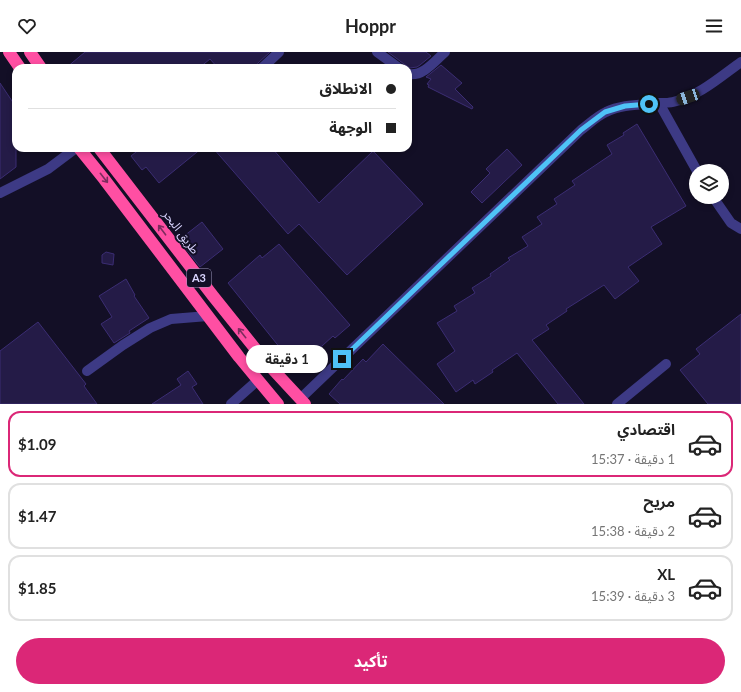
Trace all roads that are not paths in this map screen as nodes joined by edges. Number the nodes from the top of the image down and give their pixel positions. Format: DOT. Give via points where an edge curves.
graph roads {
  1 [pos="9,52"];
  2 [pos="30,52"];
  3 [pos="279,52"];
  4 [pos="377,52"];
  5 [pos="445,52"];
  6 [pos="741,62"];
  7 [pos="17,64"];
  8 [pos="38,64"];
  9 [pos="266,64"];
  10 [pos="394,64"];
  11 [pos="412,75"];
  12 [pos="659,103"];
  13 [pos="71,152"];
  14 [pos="82,152"];
  15 [pos="102,152"];
  16 [pos="693,164"];
  17 [pos="0,192"];
  18 [pos="718,204"];
  19 [pos="741,229"];
  20 [pos="208,316"];
  21 [pos="666,364"];
  22 [pos="87,371"];
  23 [pos="258,380"];
  24 [pos="302,402"];
  25 [pos="231,404"];
  26 [pos="278,404"];
  27 [pos="617,404"];
  1 -- 7 [label="highway"];
  2 -- 8 [label="highway"];
  3 -- 9 [label="street"];
  4 -- 10 [label="street"];
  5 -- 11 [label="street" via="419,74"];
  6 -- 12 [label="street" via="688,97"];
  12 -- 16 [label="street"];
  12 -- 24 [label="street" via="613,109 581,130"];
  13 -- 17 [label="street" via="48,170"];
  14 -- 20 [label="highway, A3, one-way"];
  24 -- 15 [label="highway, طريق البحر / A3, one-way" via="212,296"];
  18 -- 19 [label="street" via="731,224"];
  20 -- 22 [label="street" via="171,318 150,328"];
  20 -- 23 [label="highway, A3"];
  21 -- 27 [label="street"];
  23 -- 25 [label="street"];
  23 -- 26 [label="highway, A3"];
}
